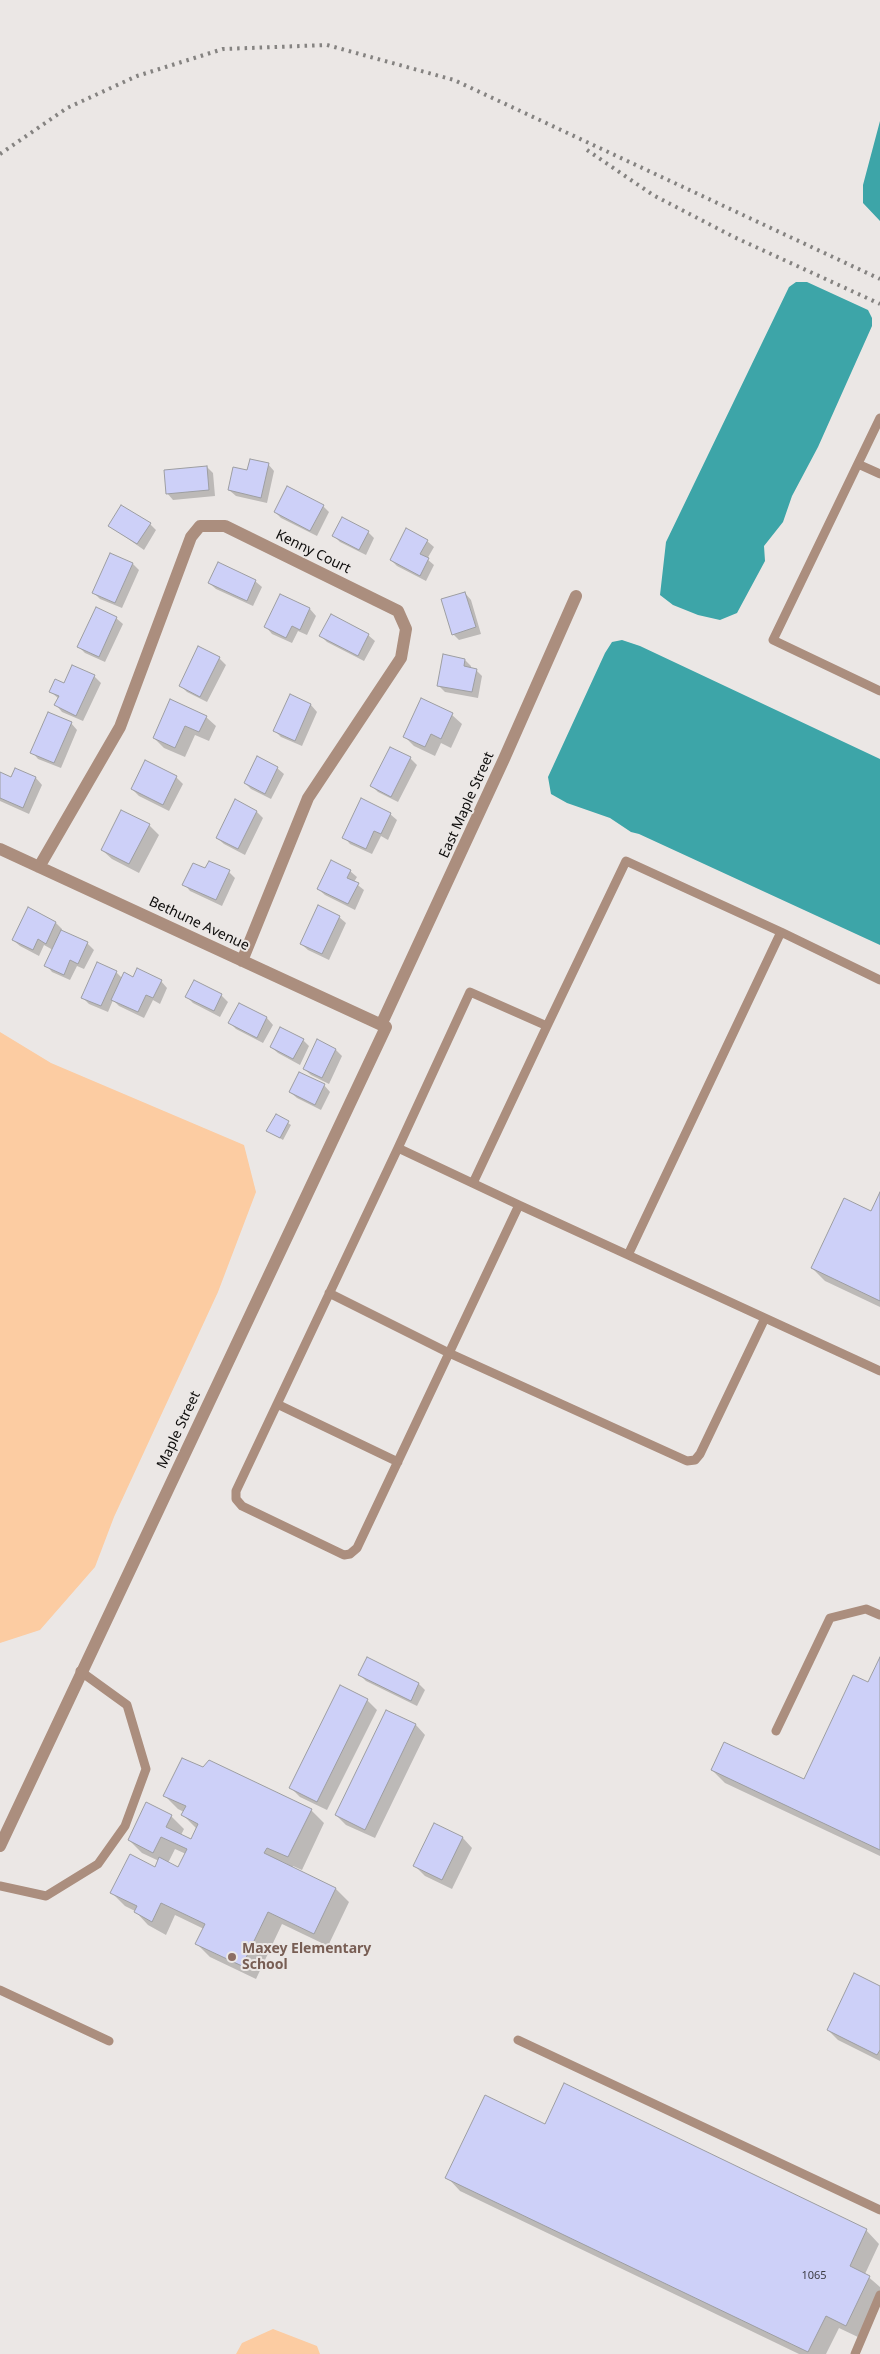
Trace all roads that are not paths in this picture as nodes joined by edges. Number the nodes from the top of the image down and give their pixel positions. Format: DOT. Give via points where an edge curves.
graph roads {
  1 [pos="880,418"];
  2 [pos="858,464"];
  3 [pos="880,474"];
  4 [pos="576,596"];
  5 [pos="880,691"];
  6 [pos="0,849"];
  7 [pos="39,867"];
  8 [pos="781,932"];
  9 [pos="242,961"];
  10 [pos="880,980"];
  11 [pos="384,1026"];
  12 [pos="547,1026"];
  13 [pos="398,1148"];
  14 [pos="473,1183"];
  15 [pos="519,1205"];
  16 [pos="628,1256"];
  17 [pos="329,1292"];
  18 [pos="765,1318"];
  19 [pos="449,1353"];
  20 [pos="880,1371"];
  21 [pos="277,1404"];
  22 [pos="398,1462"];
  23 [pos="880,1615"];
  24 [pos="80,1672"];
  25 [pos="776,1730"];
  26 [pos="0,1846"];
  27 [pos="0,1886"];
  28 [pos="0,1990"];
  29 [pos="518,2040"];
  30 [pos="109,2041"];
  31 [pos="880,2210"];
  32 [pos="880,2295"];
  33 [pos="855,2354"];
  1 -- 2 [label="lane"];
  2 -- 3 [label="lane"];
  2 -- 5 [label="lane" via="773,640"];
  4 -- 11 [label="street, East Maple Street"];
  6 -- 7 [label="street, Bethune Avenue"];
  7 -- 9 [label="street, Bethune Avenue"];
  7 -- 9 [label="street, Kenny Court" via="120,727 191,537 200,526 225,526 398,611 406,629 402,658 308,798"];
  8 -- 10 [label="lane"];
  8 -- 12 [label="lane" via="626,861"];
  8 -- 16 [label="lane"];
  9 -- 11 [label="street, Bethune Avenue"];
  11 -- 24 [label="street, Maple Street"];
  12 -- 13 [label="lane" via="470,992"];
  12 -- 14 [label="lane"];
  13 -- 14 [label="lane"];
  13 -- 17 [label="lane"];
  14 -- 15 [label="lane"];
  15 -- 16 [label="lane"];
  15 -- 19 [label="lane"];
  16 -- 18 [label="lane"];
  17 -- 19 [label="lane"];
  17 -- 21 [label="lane"];
  18 -- 19 [label="lane" via="700,1454 695,1460 687,1461"];
  18 -- 20 [label="lane"];
  19 -- 22 [label="lane"];
  21 -- 22 [label="lane"];
  21 -- 22 [label="lane" via="236,1491 236,1499 242,1506 344,1555 357,1548"];
  23 -- 25 [label="lane" via="866,1609 830,1618"];
  24 -- 26 [label="street, Maple Street"];
  24 -- 27 [label="lane" via="127,1705 146,1769 125,1826 98,1864 46,1896"];
  28 -- 30 [label="lane"];
  29 -- 31 [label="lane"];
  32 -- 33 [label="lane"];
}
